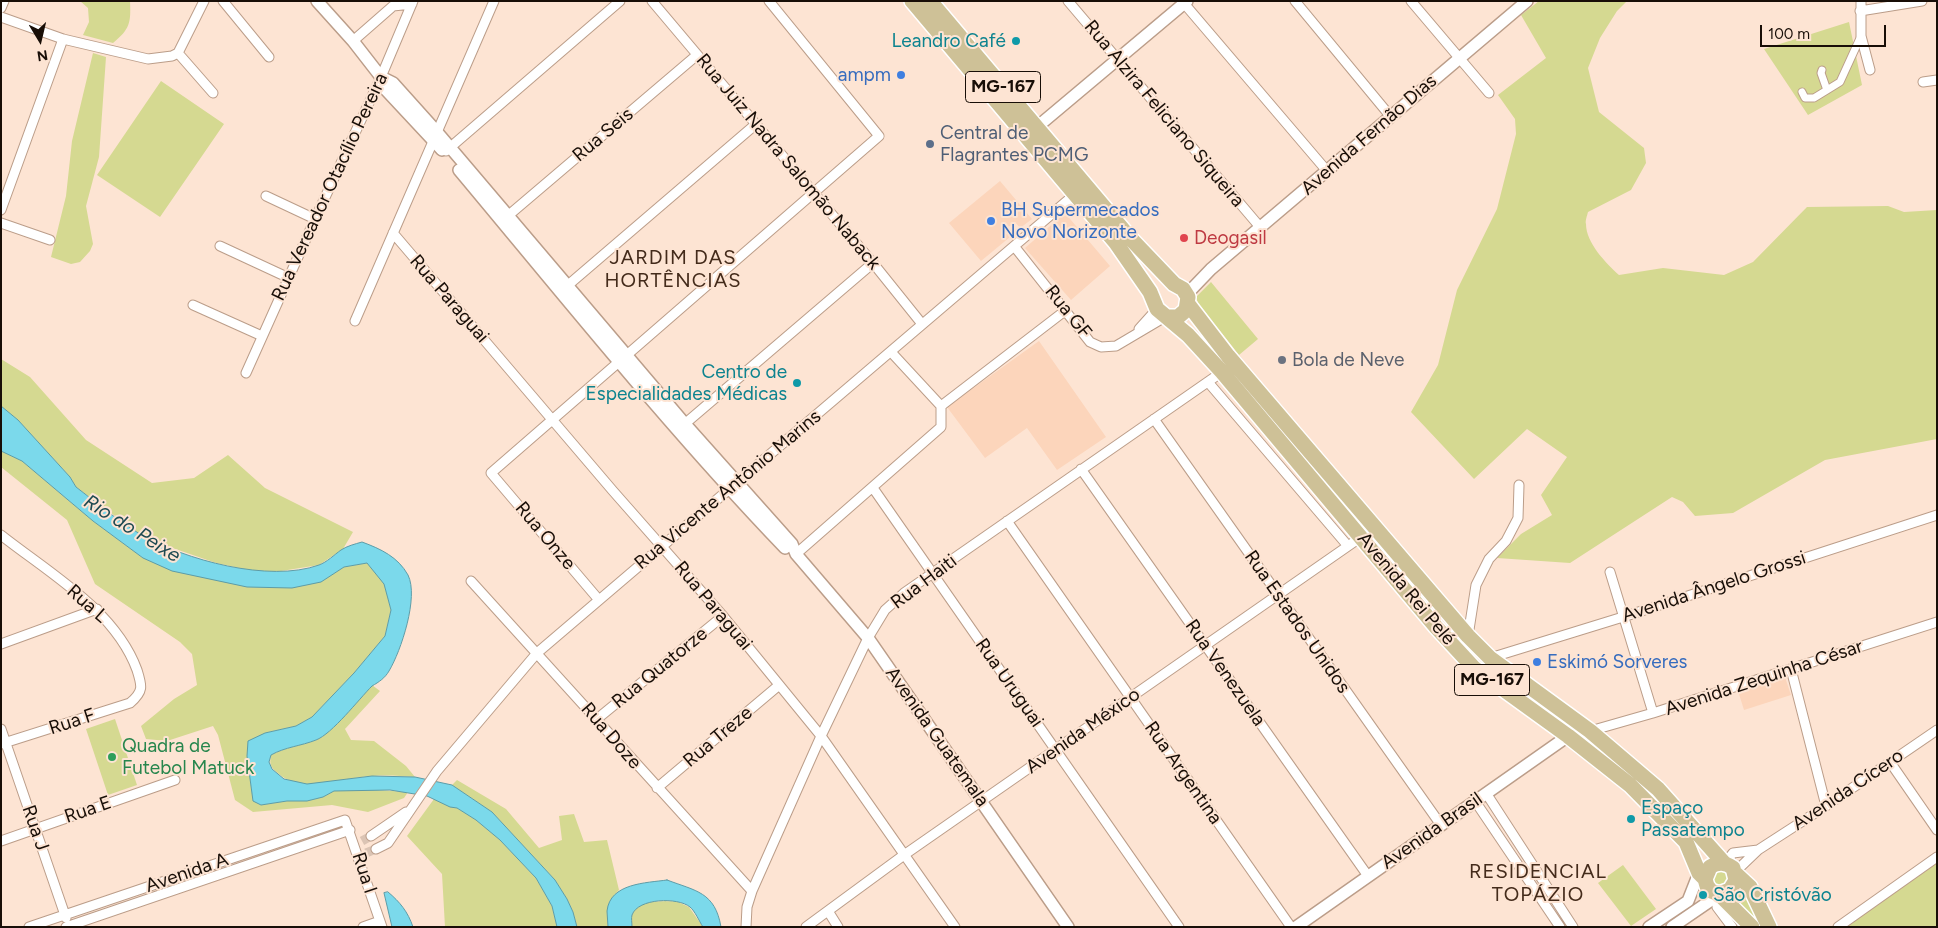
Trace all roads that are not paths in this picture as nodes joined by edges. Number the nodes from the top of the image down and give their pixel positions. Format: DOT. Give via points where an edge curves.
graph roads {
  1 [pos="4,1"];
  2 [pos="204,1"];
  3 [pos="222,1"];
  4 [pos="317,1"];
  5 [pos="494,1"];
  6 [pos="620,1"];
  7 [pos="652,1"];
  8 [pos="768,1"];
  9 [pos="912,1"];
  10 [pos="930,1"];
  11 [pos="1068,1"];
  12 [pos="1295,1"];
  13 [pos="1411,1"];
  14 [pos="1527,1"];
  15 [pos="1922,1"];
  16 [pos="412,2"];
  17 [pos="1184,2"];
  18 [pos="1860,6"];
  19 [pos="1,8"];
  20 [pos="1,18"];
  21 [pos="1861,36"];
  22 [pos="63,39"];
  23 [pos="353,41"];
  24 [pos="175,54"];
  25 [pos="697,55"];
  26 [pos="269,57"];
  27 [pos="1459,58"];
  28 [pos="1118,59"];
  29 [pos="1822,70"];
  30 [pos="1870,70"];
  31 [pos="381,77"];
  32 [pos="1937,80"];
  33 [pos="1923,82"];
  34 [pos="1827,90"];
  35 [pos="1802,92"];
  36 [pos="213,93"];
  37 [pos="1489,93"];
  38 [pos="1391,117"];
  39 [pos="756,124"];
  40 [pos="1037,127"];
  41 [pos="435,136"];
  42 [pos="447,150"];
  43 [pos="1327,171"];
  44 [pos="814,194"];
  45 [pos="1074,195"];
  46 [pos="266,196"];
  47 [pos="1,210"];
  48 [pos="315,219"];
  49 [pos="505,219"];
  50 [pos="1,223"];
  51 [pos="1260,227"];
  52 [pos="393,233"];
  53 [pos="50,240"];
  54 [pos="220,246"];
  55 [pos="1014,246"];
  56 [pos="873,263"];
  57 [pos="288,278"];
  58 [pos="567,286"];
  59 [pos="1182,292"];
  60 [pos="193,305"];
  61 [pos="1066,310"];
  62 [pos="1161,311"];
  63 [pos="355,321"];
  64 [pos="922,324"];
  65 [pos="262,336"];
  66 [pos="891,352"];
  67 [pos="622,358"];
  68 [pos="1222,372"];
  69 [pos="246,373"];
  70 [pos="1208,382"];
  71 [pos="941,406"];
  72 [pos="552,419"];
  73 [pos="1154,419"];
  74 [pos="681,427"];
  75 [pos="1081,469"];
  76 [pos="732,485"];
  77 [pos="1519,485"];
  78 [pos="873,488"];
  79 [pos="1937,514"];
  80 [pos="1007,521"];
  81 [pos="1,535"];
  82 [pos="1361,537"];
  83 [pos="5,542"];
  84 [pos="663,546"];
  85 [pos="1348,546"];
  86 [pos="796,554"];
  87 [pos="1610,572"];
  88 [pos="932,573"];
  89 [pos="471,581"];
  90 [pos="1278,595"];
  91 [pos="599,600"];
  92 [pos="97,609"];
  93 [pos="723,616"];
  94 [pos="1623,617"];
  95 [pos="1937,622"];
  96 [pos="1468,636"];
  97 [pos="868,638"];
  98 [pos="1,644"];
  99 [pos="1205,645"];
  100 [pos="537,653"];
  101 [pos="1490,658"];
  102 [pos="1791,669"];
  103 [pos="778,686"];
  104 [pos="140,695"];
  105 [pos="1130,698"];
  106 [pos="1653,714"];
  107 [pos="597,719"];
  108 [pos="1,729"];
  109 [pos="1937,730"];
  110 [pos="1590,731"];
  111 [pos="821,736"];
  112 [pos="1568,736"];
  113 [pos="4,743"];
  114 [pos="1055,750"];
  115 [pos="1890,762"];
  116 [pos="175,780"];
  117 [pos="657,788"];
  118 [pos="1486,793"];
  119 [pos="981,801"];
  120 [pos="1475,801"];
  121 [pos="1826,806"];
  122 [pos="410,809"];
  123 [pos="346,820"];
  124 [pos="1442,824"];
  125 [pos="35,829"];
  126 [pos="350,830"];
  127 [pos="1937,830"];
  128 [pos="371,836"];
  129 [pos="1,840"];
  130 [pos="376,849"];
  131 [pos="1758,850"];
  132 [pos="904,855"];
  133 [pos="1937,857"];
  134 [pos="228,859"];
  135 [pos="1730,868"];
  136 [pos="232,871"];
  137 [pos="1704,874"];
  138 [pos="1368,876"];
  139 [pos="1542,879"];
  140 [pos="1532,886"];
  141 [pos="752,891"];
  142 [pos="1718,894"];
  143 [pos="828,911"];
  144 [pos="65,914"];
  145 [pos="381,924"];
  146 [pos="68,926"];
  147 [pos="29,927"];
  148 [pos="362,927"];
  149 [pos="746,927"];
  150 [pos="806,927"];
  151 [pos="838,927"];
  152 [pos="954,927"];
  153 [pos="1068,927"];
  154 [pos="1179,927"];
  155 [pos="1291,927"];
  156 [pos="1296,927"];
  157 [pos="1560,927"];
  158 [pos="1573,927"];
  159 [pos="1649,927"];
  160 [pos="1672,927"];
  161 [pos="1732,927"];
  162 [pos="1752,927"];
  163 [pos="1769,927"];
  164 [pos="1838,927"];
  1 -- 19 [label="street"];
  2 -- 24 [label="street"];
  3 -- 26 [label="street"];
  4 -- 23 [label="street"];
  5 -- 41 [label="street"];
  6 -- 42 [label="street"];
  7 -- 25 [label="street, Rua Juiz Nadra Salomão Naback"];
  8 -- 44 [label="street" via="879,136"];
  9 -- 45 [label="main road, Avenida Rei Pelé / MG-167"];
  10 -- 40 [label="main road, Avenida Rei Pelé / MG-167"];
  11 -- 28 [label="street, Rua Alzira Feliciano Siqueira"];
  12 -- 38 [label="street"];
  13 -- 27 [label="street"];
  14 -- 27 [label="street, Avenida Fernão Dias"];
  15 -- 18 [label="street"];
  16 -- 23 [label="street" via="393,6"];
  16 -- 31 [label="street, Rua Vereador Otacílio Pereira"];
  17 -- 28 [label="street"];
  17 -- 43 [label="street"];
  18 -- 21 [label="street"];
  20 -- 22 [label="street"];
  21 -- 30 [label="street"];
  21 -- 34 [label="street" via="1840,82"];
  22 -- 24 [label="street" via="148,60"];
  22 -- 47 [label="street"];
  23 -- 31 [label="street"];
  24 -- 36 [label="street"];
  25 -- 39 [label="street, Rua Juiz Nadra Salomão Naback"];
  25 -- 49 [label="street, Rua Seis"];
  27 -- 37 [label="street"];
  27 -- 38 [label="street, Avenida Fernão Dias"];
  28 -- 40 [label="street"];
  28 -- 51 [label="street, Rua Alzira Feliciano Siqueira"];
  29 -- 34 [label="street"];
  31 -- 41 [label="street" via="386,90"];
  31 -- 48 [label="street, Rua Vereador Otacílio Pereira"];
  32 -- 33 [label="street"];
  34 -- 35 [label="street" via="1814,98 1805,98"];
  38 -- 43 [label="street, Avenida Fernão Dias"];
  39 -- 44 [label="street, Rua Juiz Nadra Salomão Naback"];
  39 -- 58 [label="street"];
  40 -- 59 [label="main road, Avenida Rei Pelé / MG-167" via="1132,239"];
  41 -- 42 [label="street"];
  41 -- 52 [label="street"];
  42 -- 49 [label="street"];
  43 -- 51 [label="street, Avenida Fernão Dias"];
  44 -- 56 [label="street, Rua Juiz Nadra Salomão Naback"];
  44 -- 67 [label="street"];
  45 -- 55 [label="street, Rua Vicente Antônio Marins"];
  45 -- 62 [label="main road, Avenida Rei Pelé / MG-167" via="1116,243"];
  46 -- 48 [label="street"];
  48 -- 57 [label="street, Rua Vereador Otacílio Pereira"];
  49 -- 58 [label="street"];
  49 -- 67 [label="street"];
  50 -- 53 [label="street"];
  51 -- 59 [label="street, Avenida Fernão Dias"];
  52 -- 63 [label="street"];
  52 -- 72 [label="street, Rua Paraguai"];
  54 -- 57 [label="street"];
  55 -- 61 [label="street, Rua GF"];
  55 -- 64 [label="street, Rua Vicente Antônio Marins"];
  56 -- 64 [label="street, Rua Juiz Nadra Salomão Naback"];
  56 -- 74 [label="street"];
  57 -- 65 [label="street, Rua Vereador Otacílio Pereira"];
  58 -- 67 [label="street"];
  59 -- 62 [label="main road" via="1183,314 1178,317"];
  59 -- 62 [label="main road" via="1168,285 1159,290"];
  59 -- 96 [label="main road, Avenida Rei Pelé / MG-167" via="1228,356"];
  60 -- 65 [label="street"];
  61 -- 62 [label="street, Rua GF" via="1090,342 1101,347 1116,346"];
  61 -- 71 [label="street"];
  62 -- 68 [label="main road, Avenida Rei Pelé / MG-167"];
  64 -- 66 [label="street, Rua Vicente Antônio Marins"];
  65 -- 69 [label="street, Rua Vereador Otacílio Pereira"];
  66 -- 71 [label="street"];
  66 -- 76 [label="street, Rua Vicente Antônio Marins"];
  67 -- 72 [label="street"];
  67 -- 74 [label="street, Avenida Guatemala"];
  68 -- 70 [label="street, Rua Haiti"];
  68 -- 82 [label="main road, Avenida Rei Pelé / MG-167"];
  70 -- 73 [label="street, Rua Haiti"];
  70 -- 85 [label="street"];
  71 -- 78 [label="street" via="941,427"];
  72 -- 84 [label="street, Rua Paraguai"];
  72 -- 91 [label="street, Rua Onze" via="491,473"];
  73 -- 75 [label="street, Rua Haiti"];
  73 -- 90 [label="street, Rua Estados Unidos"];
  74 -- 76 [label="street, Avenida Guatemala"];
  75 -- 80 [label="street, Rua Haiti"];
  75 -- 99 [label="street, Rua Venezuela"];
  76 -- 84 [label="street, Rua Vicente Antônio Marins"];
  76 -- 86 [label="street, Avenida Guatemala" via="786,549"];
  77 -- 96 [label="street" via="1518,518 1506,540 1489,559 1476,585"];
  78 -- 86 [label="street"];
  78 -- 88 [label="street, Rua Uruguai"];
  79 -- 94 [label="street, Avenida Ângelo Grossi"];
  80 -- 88 [label="street, Rua Haiti"];
  80 -- 105 [label="street, Rua Argentina"];
  81 -- 83 [label="street, Rua L"];
  82 -- 85 [label="street, Avenida México"];
  82 -- 112 [label="main road, Avenida Rei Pelé / MG-167" via="1474,668"];
  83 -- 92 [label="street, Rua L"];
  84 -- 91 [label="street, Rua Vicente Antônio Marins"];
  84 -- 93 [label="street, Rua Paraguai"];
  85 -- 90 [label="street, Avenida México"];
  86 -- 97 [label="street, Avenida Guatemala"];
  87 -- 94 [label="street"];
  88 -- 97 [label="street, Rua Haiti" via="886,610"];
  88 -- 114 [label="street, Rua Uruguai"];
  89 -- 100 [label="street, Rua Doze"];
  90 -- 99 [label="street, Avenida México"];
  90 -- 124 [label="street, Rua Estados Unidos"];
  91 -- 100 [label="street, Rua Vicente Antônio Marins"];
  92 -- 98 [label="street"];
  92 -- 104 [label="street, Rua L" via="130,652 142,684"];
  93 -- 103 [label="street, Rua Paraguai"];
  93 -- 107 [label="street, Rua Quatorze"];
  94 -- 101 [label="street, Avenida Ângelo Grossi"];
  94 -- 106 [label="street"];
  95 -- 102 [label="street, Avenida Zequinha César"];
  96 -- 101 [label="main road, Avenida Rei Pelé / MG-167"];
  97 -- 111 [label="street, Rua Haiti"];
  97 -- 119 [label="street, Avenida Guatemala"];
  99 -- 105 [label="street, Avenida México"];
  99 -- 138 [label="street, Rua Venezuela"];
  100 -- 107 [label="street, Rua Doze"];
  100 -- 122 [label="street, Rua Vicente Antônio Marins" via="437,771"];
  101 -- 110 [label="main road, Avenida Rei Pelé / MG-167"];
  102 -- 106 [label="street, Avenida Zequinha César"];
  102 -- 121 [label="street"];
  103 -- 111 [label="street, Rua Paraguai"];
  103 -- 117 [label="street, Rua Treze"];
  104 -- 113 [label="street, Rua F" via="130,703"];
  105 -- 114 [label="street, Avenida México"];
  105 -- 155 [label="street, Rua Argentina"];
  106 -- 110 [label="street, Avenida Zequinha César"];
  107 -- 117 [label="street, Rua Doze"];
  108 -- 113 [label="street, Rua J"];
  109 -- 115 [label="street, Avenida Cícero"];
  110 -- 135 [label="main road, Avenida Rei Pelé / MG-167" via="1658,788"];
  111 -- 132 [label="street, Rua Paraguai"];
  111 -- 141 [label="street, Rua Haiti"];
  112 -- 118 [label="street, Avenida Brasil"];
  112 -- 137 [label="main road, Avenida Rei Pelé / MG-167" via="1630,785 1663,817 1686,842"];
  113 -- 125 [label="street, Rua J"];
  114 -- 119 [label="street, Avenida México"];
  114 -- 154 [label="street, Rua Uruguai"];
  115 -- 121 [label="street, Avenida Cícero"];
  115 -- 127 [label="street"];
  116 -- 125 [label="street, Rua E"];
  117 -- 141 [label="street, Rua Doze"];
  118 -- 120 [label="street, Avenida Brasil"];
  118 -- 139 [label="street"];
  119 -- 132 [label="street, Avenida México"];
  119 -- 153 [label="street, Avenida Guatemala"];
  120 -- 124 [label="street, Avenida Brasil"];
  120 -- 140 [label="street"];
  121 -- 131 [label="street, Avenida Cícero"];
  122 -- 128 [label="street, Rua Vicente Antônio Marins"];
  122 -- 130 [label="street, Rua Vicente Antônio Marins" via="388,842"];
  123 -- 126 [label="street, Rua I"];
  123 -- 134 [label="street, Avenida A"];
  124 -- 138 [label="street, Avenida Brasil"];
  125 -- 129 [label="street, Rua E"];
  125 -- 144 [label="street, Rua J"];
  126 -- 136 [label="street, Avenida A"];
  126 -- 145 [label="street, Rua I" via="359,843"];
  131 -- 135 [label="street, Avenida Cícero"];
  131 -- 135 [label="street, Avenida Cícero" via="1733,853"];
  132 -- 143 [label="street, Avenida México"];
  132 -- 152 [label="street, Rua Paraguai"];
  133 -- 164 [label="street"];
  134 -- 136 [label="street"];
  134 -- 144 [label="street, Avenida A"];
  135 -- 137 [label="main road" via="1714,864"];
  135 -- 142 [label="main road" via="1734,886"];
  135 -- 163 [label="main road, Avenida Rei Pelé / MG-167" via="1750,887"];
  136 -- 146 [label="street, Avenida A"];
  137 -- 142 [label="main road, Avenida Rei Pelé" via="1707,886"];
  137 -- 159 [label="street" via="1688,901"];
  138 -- 156 [label="street, Avenida Brasil"];
  139 -- 140 [label="street"];
  139 -- 158 [label="street"];
  140 -- 157 [label="street"];
  141 -- 149 [label="street, Rua Haiti"];
  142 -- 160 [label="street"];
  142 -- 161 [label="street" via="1717,907"];
  142 -- 162 [label="main road, Avenida Rei Pelé"];
  143 -- 150 [label="street, Avenida México"];
  143 -- 151 [label="street"];
  144 -- 146 [label="street, Rua J"];
  144 -- 147 [label="street, Avenida A"];
  145 -- 148 [label="street"];
}
